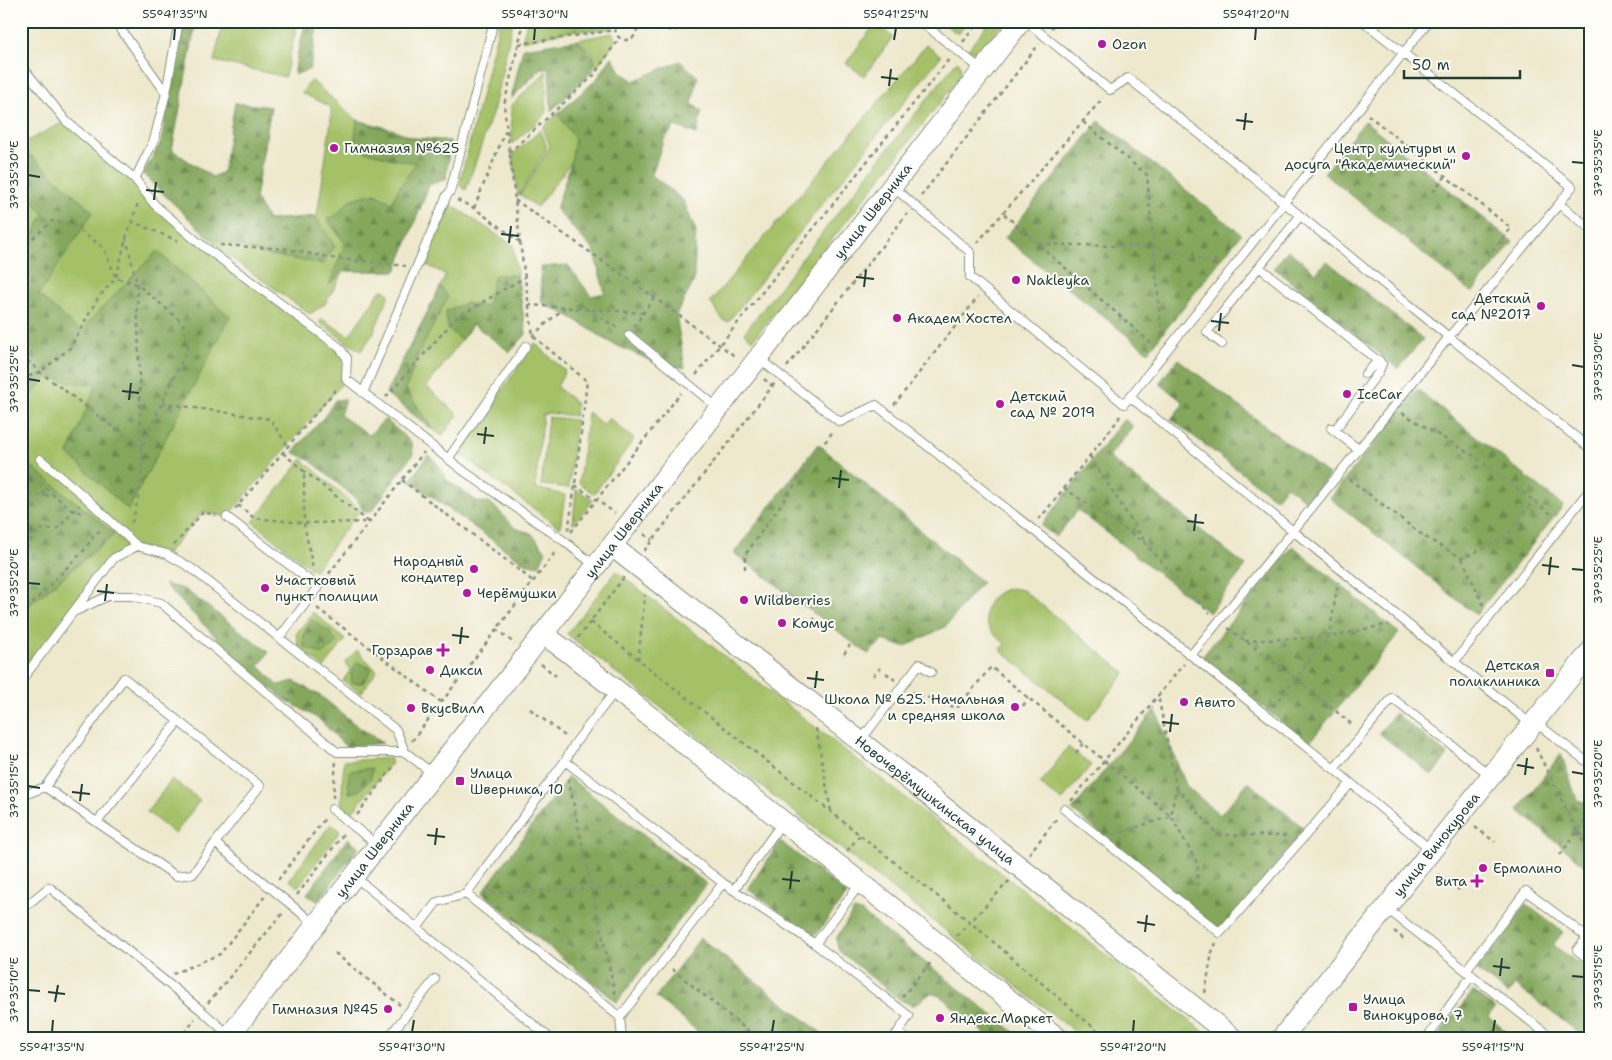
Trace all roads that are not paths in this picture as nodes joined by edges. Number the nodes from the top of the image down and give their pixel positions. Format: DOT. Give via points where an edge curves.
graph roads {
  1 [pos="115,21"];
  2 [pos="179,21"];
  3 [pos="494,21"];
  4 [pos="920,21"];
  5 [pos="1021,21"];
  6 [pos="1026,21"];
  7 [pos="1363,21"];
  8 [pos="1429,21"];
  9 [pos="1403,54"];
  10 [pos="21,65"];
  11 [pos="982,70"];
  12 [pos="166,93"];
  13 [pos="135,179"];
  14 [pos="892,186"];
  15 [pos="1285,203"];
  16 [pos="1559,204"];
  17 [pos="1300,216"];
  18 [pos="1591,229"];
  19 [pos="1259,267"];
  20 [pos="629,335"];
  21 [pos="1448,337"];
  22 [pos="1222,344"];
  23 [pos="526,346"];
  24 [pos="758,358"];
  25 [pos="1378,360"];
  26 [pos="1365,374"];
  27 [pos="362,393"];
  28 [pos="1130,396"];
  29 [pos="718,408"];
  30 [pos="1591,437"];
  31 [pos="1588,447"];
  32 [pos="1358,450"];
  33 [pos="40,459"];
  34 [pos="448,459"];
  35 [pos="1591,488"];
  36 [pos="228,517"];
  37 [pos="1293,531"];
  38 [pos="137,546"];
  39 [pos="612,546"];
  40 [pos="596,567"];
  41 [pos="74,612"];
  42 [pos="543,634"];
  43 [pos="279,638"];
  44 [pos="1591,652"];
  45 [pos="1191,655"];
  46 [pos="1455,661"];
  47 [pos="930,672"];
  48 [pos="21,681"];
  49 [pos="616,690"];
  50 [pos="178,722"];
  51 [pos="1533,723"];
  52 [pos="860,742"];
  53 [pos="405,752"];
  54 [pos="565,761"];
  55 [pos="1591,765"];
  56 [pos="1334,769"];
  57 [pos="434,775"];
  58 [pos="1491,776"];
  59 [pos="1351,783"];
  60 [pos="45,787"];
  61 [pos="21,796"];
  62 [pos="332,809"];
  63 [pos="1064,809"];
  64 [pos="97,822"];
  65 [pos="776,831"];
  66 [pos="215,843"];
  67 [pos="378,846"];
  68 [pos="1432,850"];
  69 [pos="354,876"];
  70 [pos="723,883"];
  71 [pos="861,883"];
  72 [pos="734,890"];
  73 [pos="466,894"];
  74 [pos="1386,908"];
  75 [pos="21,910"];
  76 [pos="316,925"];
  77 [pos="417,928"];
  78 [pos="815,944"];
  79 [pos="1591,961"];
  80 [pos="1466,970"];
  81 [pos="1472,975"];
  82 [pos="435,979"];
  83 [pos="620,1017"];
  84 [pos="1591,1035"];
  85 [pos="896,1036"];
  86 [pos="228,1037"];
  87 [pos="387,1039"];
  88 [pos="551,1039"];
  89 [pos="622,1039"];
  90 [pos="906,1039"];
  91 [pos="1059,1039"];
  92 [pos="1234,1039"];
  93 [pos="1281,1039"];
  94 [pos="1426,1039"];
  95 [pos="1554,1039"];
  96 [pos="1588,1039"];
  1 -- 12 [label="lane"];
  2 -- 12 [label="lane"];
  3 -- 27 [label="lane" via="450,192"];
  4 -- 11 [label="lane"];
  5 -- 11 [label="street, улица Шверника"];
  6 -- 15 [label="lane" via="1110,90 1128,78"];
  7 -- 9 [label="lane"];
  8 -- 9 [label="lane"];
  9 -- 15 [label="lane"];
  9 -- 16 [label="lane" via="1572,187"];
  10 -- 13 [label="lane" via="66,122"];
  11 -- 14 [label="street, улица Шверника"];
  12 -- 13 [label="lane" via="154,140"];
  13 -- 27 [label="lane" via="155,205 199,243 339,347 347,358 346,379"];
  14 -- 24 [label="street, улица Шверника"];
  14 -- 28 [label="lane" via="970,252 970,277 1124,404"];
  15 -- 17 [label="lane"];
  15 -- 28 [label="lane"];
  16 -- 18 [label="lane"];
  16 -- 21 [label="lane"];
  17 -- 19 [label="lane"];
  17 -- 21 [label="lane"];
  19 -- 22 [label="lane" via="1207,332"];
  19 -- 25 [label="lane"];
  20 -- 29 [label="lane"];
  21 -- 31 [label="lane"];
  21 -- 32 [label="lane"];
  23 -- 34 [label="lane"];
  24 -- 29 [label="street, улица Шверника"];
  24 -- 45 [label="lane" via="840,422 876,405"];
  25 -- 26 [label="lane"];
  25 -- 32 [label="lane" via="1382,364 1378,373 1332,430"];
  27 -- 34 [label="lane"];
  28 -- 37 [label="lane"];
  29 -- 39 [label="street, улица Шверника"];
  30 -- 31 [label="lane"];
  32 -- 37 [label="lane"];
  33 -- 38 [label="lane"];
  34 -- 40 [label="lane"];
  35 -- 46 [label="lane"];
  36 -- 43 [label="lane" via="318,588"];
  37 -- 45 [label="lane"];
  37 -- 46 [label="lane"];
  38 -- 41 [label="lane" via="114,558"];
  38 -- 43 [label="lane" via="167,554 191,568"];
  39 -- 40 [label="street, улица Шверника"];
  39 -- 52 [label="street, Новочерёмушкинская улица"];
  40 -- 42 [label="street, улица Шверника"];
  41 -- 48 [label="lane"];
  41 -- 53 [label="lane" via="108,596 132,596 161,603 337,752"];
  42 -- 49 [label="street"];
  42 -- 57 [label="street, улица Шверника"];
  43 -- 53 [label="lane" via="396,730"];
  44 -- 51 [label="street, улица Винокурова"];
  45 -- 56 [label="lane"];
  46 -- 51 [label="lane"];
  47 -- 52 [label="lane" via="919,664"];
  49 -- 54 [label="lane"];
  49 -- 71 [label="street"];
  50 -- 60 [label="lane" via="124,678"];
  50 -- 64 [label="lane"];
  50 -- 66 [label="lane" via="260,786"];
  51 -- 55 [label="lane"];
  51 -- 58 [label="street, улица Винокурова"];
  52 -- 92 [label="street, Новочерёмушкинская улица"];
  53 -- 57 [label="lane"];
  54 -- 70 [label="lane"];
  54 -- 73 [label="lane"];
  56 -- 58 [label="lane" via="1392,698"];
  56 -- 59 [label="lane"];
  57 -- 67 [label="street, улица Шверника"];
  58 -- 68 [label="street, улица Винокурова"];
  59 -- 63 [label="lane" via="1220,933"];
  59 -- 68 [label="lane"];
  60 -- 61 [label="lane"];
  60 -- 64 [label="lane"];
  62 -- 67 [label="lane"];
  64 -- 66 [label="lane" via="176,876 193,874"];
  65 -- 72 [label="lane"];
  66 -- 76 [label="lane"];
  67 -- 69 [label="street, улица Шверника"];
  68 -- 74 [label="street, улица Винокурова"];
  69 -- 76 [label="street, улица Шверника"];
  69 -- 77 [label="lane"];
  70 -- 72 [label="lane"];
  70 -- 83 [label="lane"];
  71 -- 78 [label="lane"];
  71 -- 91 [label="street"];
  72 -- 78 [label="lane"];
  73 -- 77 [label="lane" via="437,902"];
  73 -- 83 [label="lane"];
  74 -- 80 [label="lane"];
  74 -- 93 [label="street, улица Винокурова"];
  75 -- 86 [label="lane" via="49,887 202,1011"];
  76 -- 86 [label="street, улица Шверника"];
  77 -- 88 [label="lane"];
  78 -- 85 [label="lane" via="909,1016"];
  79 -- 80 [label="lane" via="1577,950 1587,937 1526,891"];
  80 -- 81 [label="lane"];
  81 -- 94 [label="lane"];
  81 -- 95 [label="lane"];
  82 -- 87 [label="lane"];
  83 -- 89 [label="lane"];
  84 -- 96 [label="lane"];
  85 -- 90 [label="lane"];
}
